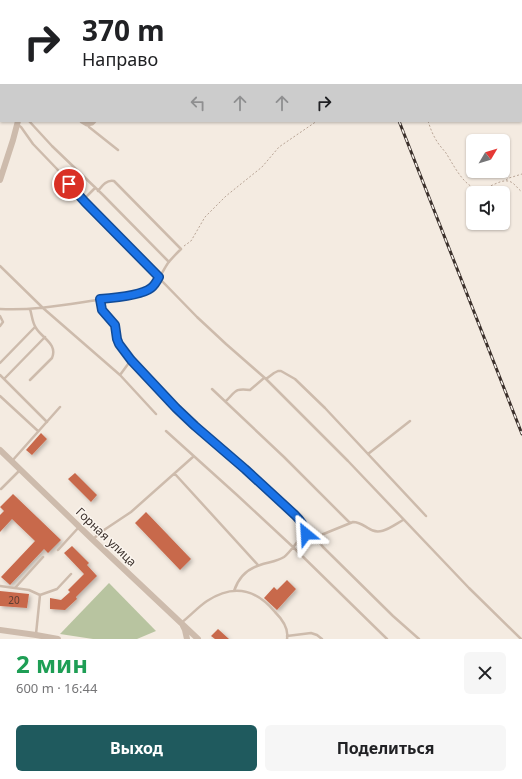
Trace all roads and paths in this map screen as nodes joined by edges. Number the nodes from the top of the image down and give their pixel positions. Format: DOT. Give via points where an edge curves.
graph roads {
  1 [pos="30,122"];
  2 [pos="84,122"];
  3 [pos="93,122"];
  4 [pos="316,122"];
  5 [pos="428,122"];
  6 [pos="17,123"];
  7 [pos="87,124"];
  8 [pos="118,150"];
  9 [pos="522,174"];
  10 [pos="0,180"];
  11 [pos="505,181"];
  12 [pos="96,189"];
  13 [pos="522,192"];
  14 [pos="83,200"];
  15 [pos="181,249"];
  16 [pos="169,262"];
  17 [pos="0,266"];
  18 [pos="159,277"];
  19 [pos="100,299"];
  20 [pos="43,308"];
  21 [pos="0,309"];
  22 [pos="30,309"];
  23 [pos="0,316"];
  24 [pos="0,326"];
  25 [pos="35,327"];
  26 [pos="45,337"];
  27 [pos="131,360"];
  28 [pos="0,363"];
  29 [pos="0,375"];
  30 [pos="120,375"];
  31 [pos="4,379"];
  32 [pos="265,379"];
  33 [pos="30,380"];
  34 [pos="212,389"];
  35 [pos="0,396"];
  36 [pos="226,401"];
  37 [pos="60,407"];
  38 [pos="156,414"];
  39 [pos="410,421"];
  40 [pos="46,422"];
  41 [pos="38,431"];
  42 [pos="166,431"];
  43 [pos="0,450"];
  44 [pos="368,454"];
  45 [pos="194,456"];
  46 [pos="11,461"];
  47 [pos="20,469"];
  48 [pos="175,474"];
  49 [pos="0,489"];
  50 [pos="426,516"];
  51 [pos="403,520"];
  52 [pos="350,523"];
  53 [pos="80,527"];
  54 [pos="306,534"];
  55 [pos="316,536"];
  56 [pos="92,539"];
  57 [pos="293,547"];
  58 [pos="58,550"];
  59 [pos="43,558"];
  60 [pos="258,565"];
  61 [pos="70,574"];
  62 [pos="0,586"];
  63 [pos="15,588"];
  64 [pos="234,591"];
  65 [pos="40,595"];
  66 [pos="181,623"];
  67 [pos="0,630"];
  68 [pos="36,637"];
  69 [pos="287,637"];
  70 [pos="58,639"];
  71 [pos="187,639"];
  72 [pos="198,639"];
  73 [pos="322,639"];
  74 [pos="388,639"];
  75 [pos="419,639"];
  76 [pos="521,639"];
  1 -- 12 [label="lane"];
  2 -- 7 [label="street"];
  3 -- 7 [label="street"];
  4 -- 15 [label="path" via="279,147 262,167 226,196 205,217 191,241"];
  5 -- 11 [label="path" via="435,139 470,185 486,189"];
  6 -- 10 [label="street"];
  6 -- 14 [label="lane"];
  7 -- 8 [label="lane"];
  9 -- 11 [label="path"];
  11 -- 13 [label="path" via="510,181"];
  12 -- 14 [label="lane"];
  12 -- 15 [label="lane" via="107,181 114,182"];
  12 -- 16 [label="lane"];
  14 -- 18 [label="lane"];
  15 -- 16 [label="lane"];
  16 -- 18 [label="lane"];
  17 -- 20 [label="lane"];
  18 -- 19 [label="lane" via="153,286 144,291"];
  18 -- 32 [label="lane"];
  19 -- 20 [label="lane"];
  19 -- 27 [label="lane" via="102,310 115,325 119,344"];
  20 -- 22 [label="lane"];
  20 -- 30 [label="lane"];
  21 -- 22 [label="lane"];
  22 -- 25 [label="lane"];
  23 -- 24 [label="lane" via="3,322"];
  25 -- 26 [label="lane"];
  25 -- 28 [label="lane"];
  26 -- 31 [label="lane"];
  26 -- 33 [label="lane" via="51,344 52,358"];
  27 -- 30 [label="lane"];
  27 -- 54 [label="lane" via="195,426 295,515"];
  29 -- 31 [label="lane"];
  30 -- 38 [label="lane"];
  31 -- 40 [label="lane"];
  32 -- 36 [label="lane" via="250,390 237,390"];
  32 -- 44 [label="lane" via="278,371 294,379"];
  32 -- 51 [label="lane"];
  34 -- 36 [label="lane"];
  35 -- 41 [label="lane"];
  36 -- 52 [label="lane"];
  37 -- 40 [label="lane"];
  39 -- 44 [label="lane"];
  40 -- 41 [label="lane"];
  41 -- 46 [label="lane"];
  42 -- 45 [label="lane"];
  43 -- 46 [label="street, Горная улица"];
  44 -- 50 [label="lane"];
  45 -- 48 [label="lane"];
  45 -- 57 [label="lane"];
  46 -- 47 [label="street, Горная улица"];
  47 -- 49 [label="lane"];
  47 -- 53 [label="street, Горная улица"];
  48 -- 56 [label="lane" via="132,512"];
  48 -- 60 [label="lane"];
  51 -- 52 [label="lane" via="379,532 374,532 357,522"];
  51 -- 76 [label="lane"];
  52 -- 55 [label="lane"];
  53 -- 56 [label="street, Горная улица"];
  53 -- 58 [label="lane"];
  54 -- 55 [label="lane"];
  54 -- 57 [label="lane"];
  55 -- 75 [label="lane" via="323,547"];
  56 -- 66 [label="street, Горная улица"];
  57 -- 60 [label="lane" via="289,553 275,562"];
  57 -- 74 [label="lane"];
  59 -- 63 [label="lane"];
  60 -- 64 [label="lane" via="241,578"];
  61 -- 65 [label="lane" via="57,589"];
  62 -- 63 [label="lane"];
  63 -- 65 [label="lane"];
  64 -- 66 [label="lane" via="206,602"];
  64 -- 69 [label="lane" via="251,593 261,598 286,626"];
  65 -- 68 [label="lane"];
  66 -- 71 [label="street"];
  66 -- 72 [label="street, Горная улица"];
  67 -- 68 [label="street"];
  68 -- 70 [label="street"];
  69 -- 73 [label="lane" via="311,633"];
}
